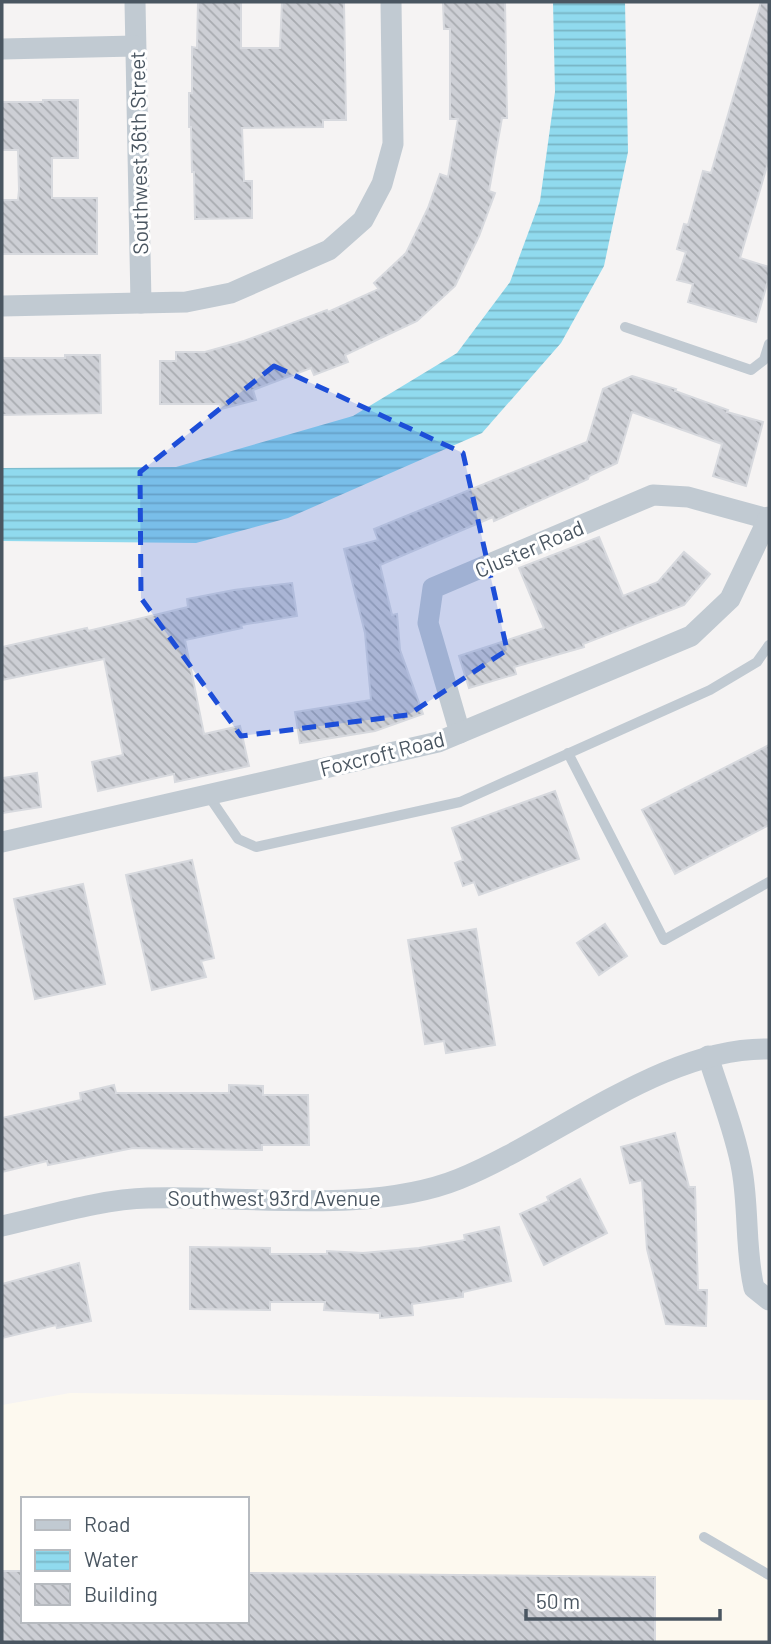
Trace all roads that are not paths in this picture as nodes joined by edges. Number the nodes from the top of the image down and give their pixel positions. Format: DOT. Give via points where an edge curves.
graph roads {
  1 [pos="135,2"];
  2 [pos="391,2"];
  3 [pos="135,47"];
  4 [pos="2,49"];
  5 [pos="141,303"];
  6 [pos="2,306"];
  7 [pos="625,327"];
  8 [pos="769,344"];
  9 [pos="769,518"];
  10 [pos="767,653"];
  11 [pos="460,733"];
  12 [pos="568,753"];
  13 [pos="208,795"];
  14 [pos="2,842"];
  15 [pos="769,882"];
  16 [pos="769,1049"];
  17 [pos="708,1056"];
  18 [pos="2,1226"];
  19 [pos="769,1300"];
  20 [pos="704,1537"];
  21 [pos="769,1575"];
  1 -- 3 [label="street, Southwest 36th Street"];
  2 -- 5 [label="street" via="393,144 382,184 363,220 329,250 231,293 186,303"];
  3 -- 4 [label="street"];
  3 -- 5 [label="street, Southwest 36th Street"];
  5 -- 6 [label="street"];
  7 -- 8 [label="lane" via="751,370 764,360"];
  9 -- 11 [label="street, Foxcroft Road" via="730,599 691,636"];
  9 -- 11 [label="street, Cluster Road" via="688,497 653,495 433,588 428,623"];
  10 -- 12 [label="lane" via="710,690"];
  11 -- 13 [label="street, Foxcroft Road"];
  12 -- 13 [label="lane" via="460,802 257,847 238,839"];
  12 -- 15 [label="lane" via="664,940"];
  13 -- 14 [label="street, Foxcroft Road"];
  16 -- 17 [label="street, Southwest 93rd Avenue"];
  17 -- 18 [label="street, Southwest 93rd Avenue" via="649,1079 457,1180 399,1195 145,1198"];
  17 -- 19 [label="street" via="742,1169 754,1289"];
  20 -- 21 [label="lane"];
}
